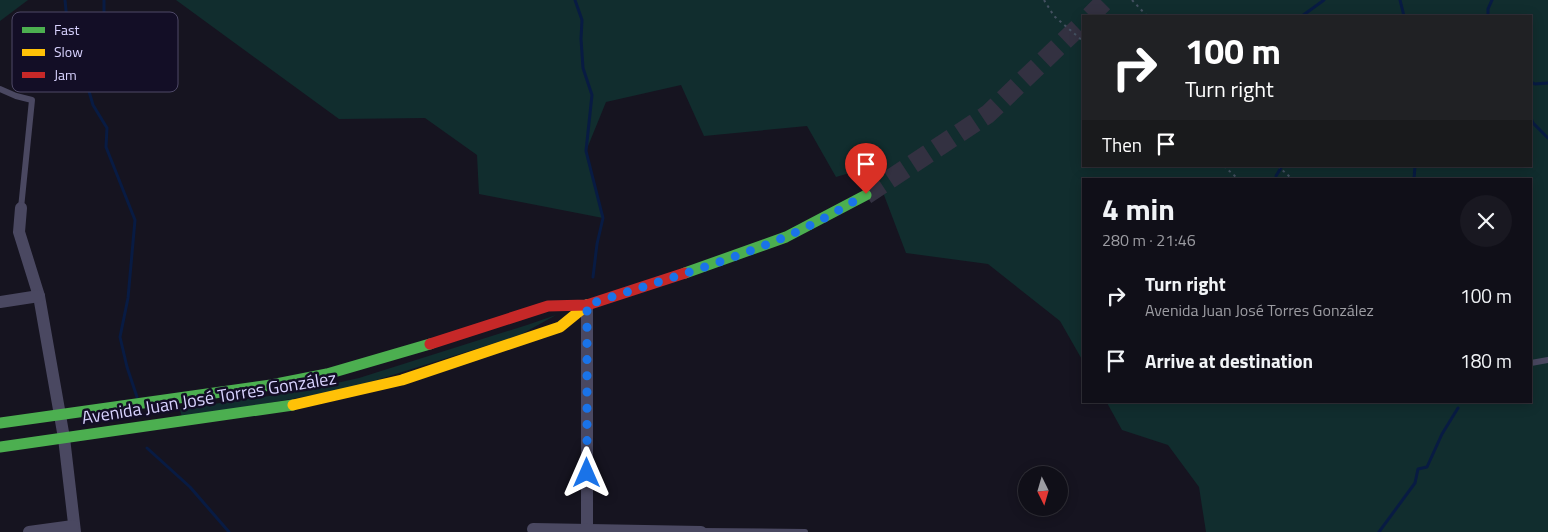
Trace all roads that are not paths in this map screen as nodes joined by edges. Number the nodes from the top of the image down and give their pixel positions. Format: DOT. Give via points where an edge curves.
graph roads {
  1 [pos="0,90"];
  2 [pos="866,194"];
  3 [pos="21,208"];
  4 [pos="39,296"];
  5 [pos="0,302"];
  6 [pos="587,305"];
  7 [pos="1548,360"];
  8 [pos="1532,363"];
  9 [pos="60,414"];
  10 [pos="119,418"];
  11 [pos="0,423"];
  12 [pos="64,438"];
  13 [pos="0,447"];
  14 [pos="533,528"];
  15 [pos="74,529"];
  16 [pos="587,531"];
  17 [pos="29,532"];
  18 [pos="701,532"];
  19 [pos="805,532"];
  1 -- 3 [label="lane" via="32,100"];
  2 -- 6 [label="main road, Avenida Juan José Torres González" via="786,236"];
  3 -- 4 [label="street" via="19,232"];
  4 -- 5 [label="street"];
  4 -- 9 [label="street"];
  6 -- 10 [label="main road, Avenida Juan José Torres González" via="548,306 327,374"];
  6 -- 10 [label="main road, Avenida Juan José Torres González" via="560,327 402,380 329,398 280,408"];
  6 -- 16 [label="street"];
  7 -- 8 [label="lane"];
  9 -- 10 [label="main road, Avenida Juan José Torres González"];
  9 -- 11 [label="main road, Avenida Juan José Torres González"];
  9 -- 12 [label="street"];
  10 -- 12 [label="main road, Avenida Juan José Torres González"];
  12 -- 13 [label="main road, Avenida Juan José Torres González"];
  12 -- 15 [label="street"];
  14 -- 16 [label="street"];
  15 -- 17 [label="street"];
  16 -- 18 [label="street"];
  18 -- 19 [label="lane"];
}
